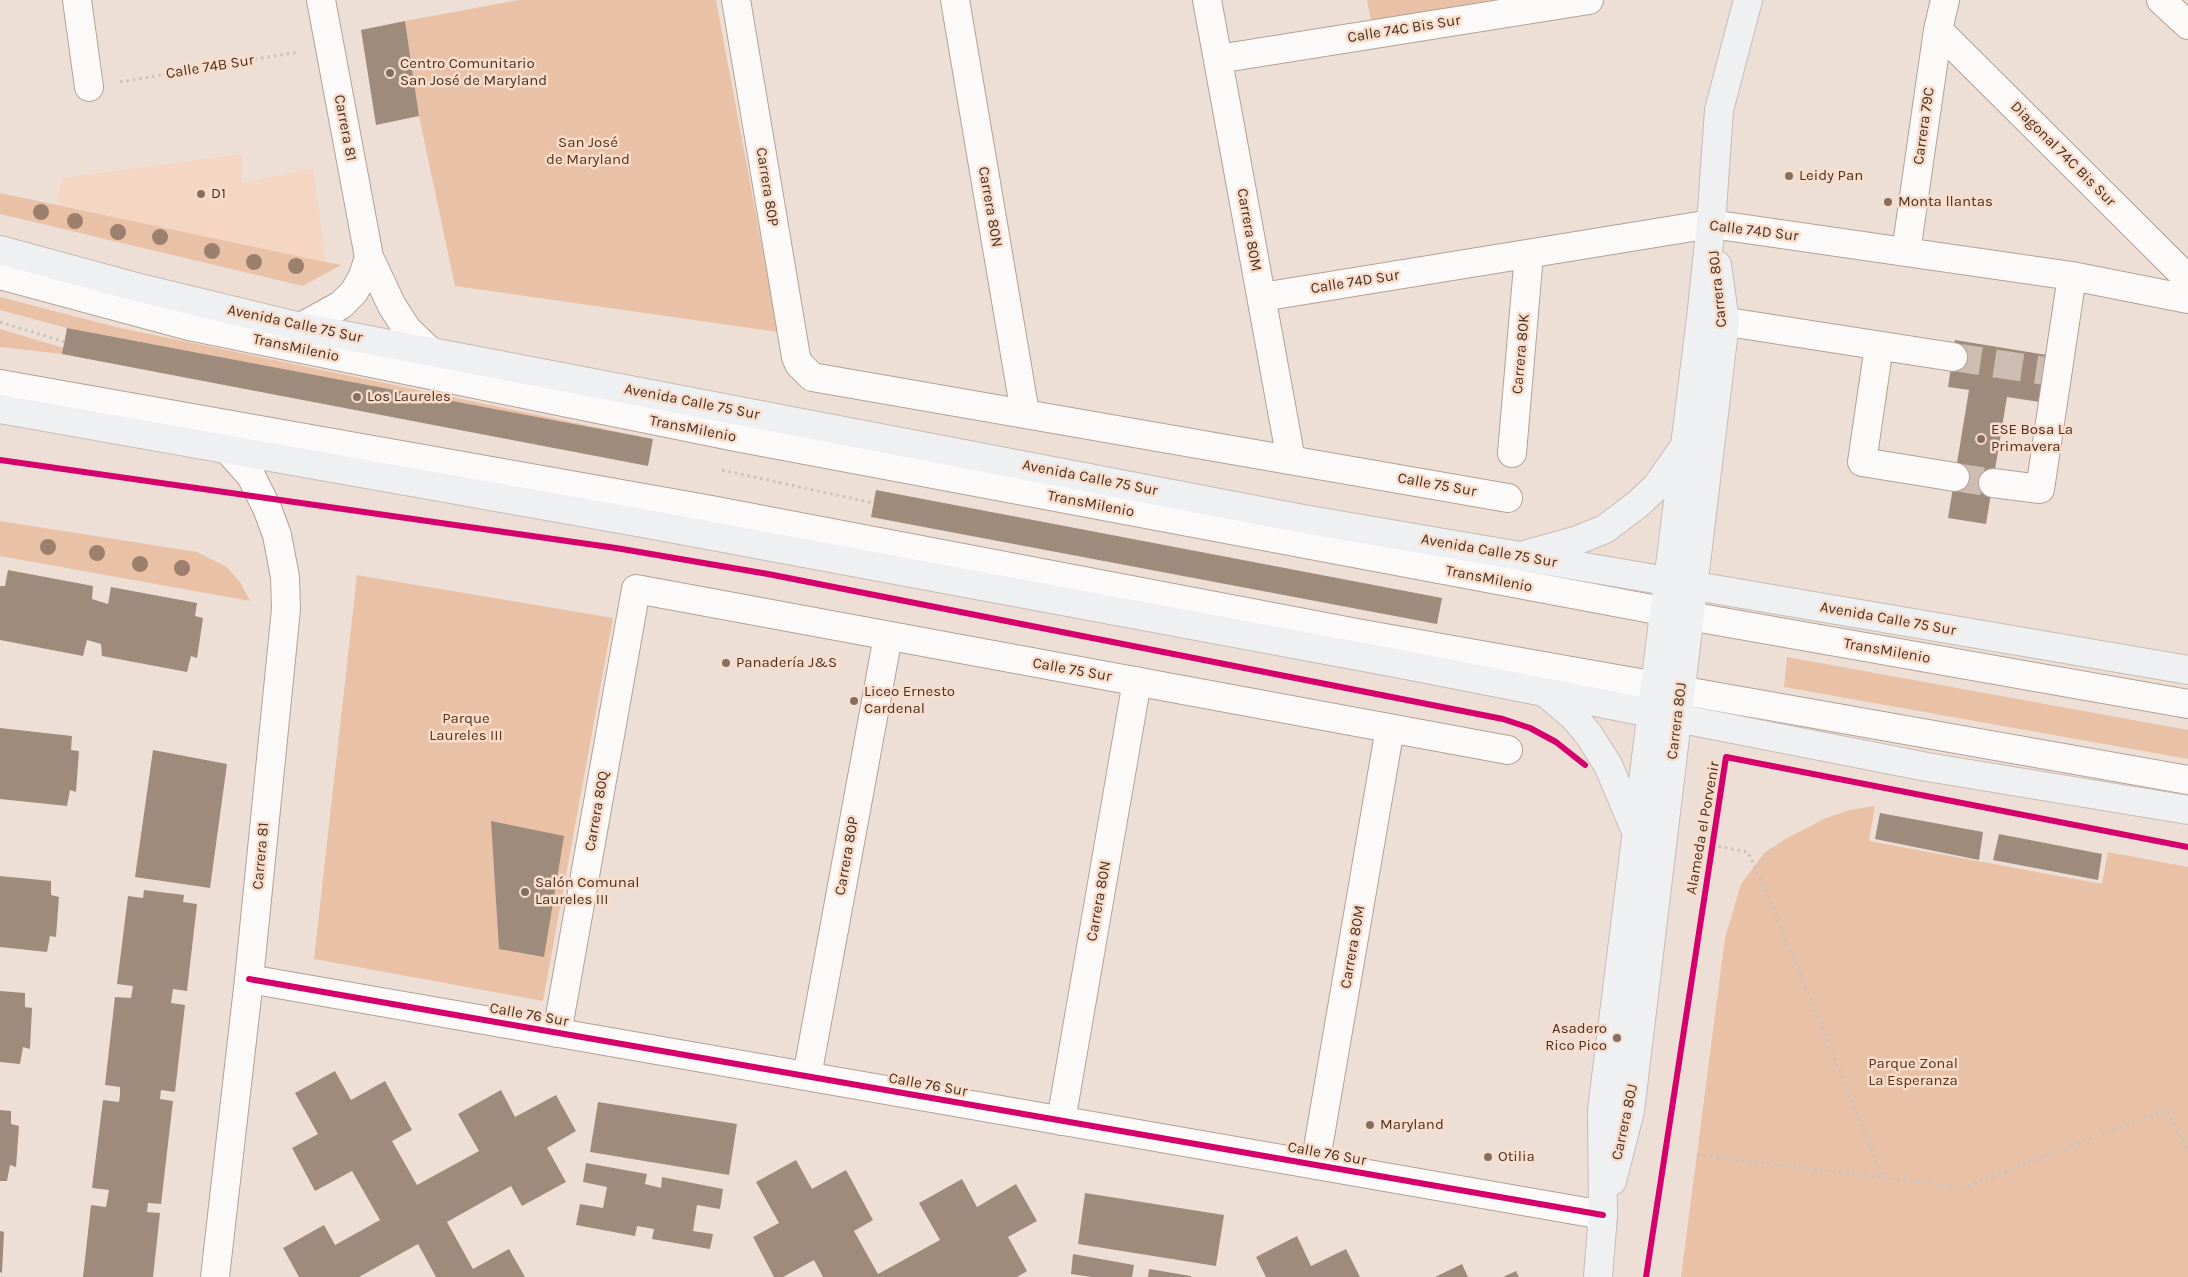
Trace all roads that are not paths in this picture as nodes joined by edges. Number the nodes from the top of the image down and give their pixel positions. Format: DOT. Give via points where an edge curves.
graph roads {
  1 [pos="77,0"];
  2 [pos="736,0"];
  3 [pos="955,0"];
  4 [pos="1207,0"];
  5 [pos="1589,0"];
  6 [pos="1748,0"];
  7 [pos="1945,0"];
  8 [pos="2161,0"];
  9 [pos="328,1"];
  10 [pos="2188,25"];
  11 [pos="1938,30"];
  12 [pos="1218,59"];
  13 [pos="89,87"];
  14 [pos="1711,224"];
  15 [pos="0,250"];
  16 [pos="1906,252"];
  17 [pos="1529,254"];
  18 [pos="369,257"];
  19 [pos="0,275"];
  20 [pos="2072,276"];
  21 [pos="2188,279"];
  22 [pos="1262,297"];
  23 [pos="2188,299"];
  24 [pos="1713,320"];
  25 [pos="301,327"];
  26 [pos="1879,346"];
  27 [pos="431,352"];
  28 [pos="1952,357"];
  29 [pos="806,371"];
  30 [pos="0,384"];
  31 [pos="0,409"];
  32 [pos="1025,413"];
  33 [pos="1684,446"];
  34 [pos="227,449"];
  35 [pos="1512,453"];
  36 [pos="1292,460"];
  37 [pos="1955,476"];
  38 [pos="1993,483"];
  39 [pos="1508,498"];
  40 [pos="1520,556"];
  41 [pos="1680,584"];
  42 [pos="636,589"];
  43 [pos="1676,614"];
  44 [pos="888,636"];
  45 [pos="2188,670"];
  46 [pos="1137,682"];
  47 [pos="1668,688"];
  48 [pos="1546,693"];
  49 [pos="2188,704"];
  50 [pos="1664,716"];
  51 [pos="1390,728"];
  52 [pos="1508,750"];
  53 [pos="2188,780"];
  54 [pos="2188,810"];
  55 [pos="1637,833"];
  56 [pos="249,979"];
  57 [pos="557,1032"];
  58 [pos="807,1076"];
  59 [pos="1062,1121"];
  60 [pos="1315,1165"];
  61 [pos="1603,1216"];
  62 [pos="215,1277"];
  63 [pos="1598,1277"];
  1 -- 13 [label="street"];
  2 -- 29 [label="street, Carrera 80P" via="796,357"];
  3 -- 32 [label="street, Carrera 80N"];
  4 -- 12 [label="street, Carrera 80M"];
  5 -- 12 [label="street, Calle 74C Bis Sur"];
  6 -- 14 [label="main road, Carrera 80J" via="1719,110"];
  7 -- 11 [label="street, Carrera 79C"];
  8 -- 10 [label="street"];
  9 -- 18 [label="street, Carrera 81" via="330,47"];
  11 -- 16 [label="street, Carrera 79C"];
  11 -- 21 [label="street, Diagonal 74C Bis Sur"];
  12 -- 22 [label="street, Carrera 80M"];
  14 -- 16 [label="street, Calle 74D Sur"];
  14 -- 17 [label="street, Calle 74D Sur"];
  14 -- 24 [label="main road, Carrera 80J"];
  15 -- 25 [label="main road, Avenida Calle 75 Sur"];
  16 -- 20 [label="street, Calle 74D Sur"];
  17 -- 22 [label="street, Calle 74D Sur"];
  17 -- 35 [label="street, Carrera 80K"];
  18 -- 25 [label="street" via="354,292 341,305"];
  18 -- 27 [label="street, Carrera 81" via="406,328"];
  19 -- 43 [label="street, TransMilenio" via="189,326 736,438"];
  20 -- 23 [label="street, Calle 74D Sur"];
  20 -- 38 [label="street" via="2051,372 2040,489"];
  22 -- 36 [label="street, Carrera 80M"];
  24 -- 26 [label="street"];
  24 -- 33 [label="main road, Carrera 80J"];
  24 -- 41 [label="main road, Carrera 80J"];
  25 -- 27 [label="main road, Avenida Calle 75 Sur"];
  26 -- 28 [label="street"];
  26 -- 37 [label="street" via="1862,462"];
  27 -- 40 [label="main road, Avenida Calle 75 Sur" via="1302,519"];
  29 -- 32 [label="street, Calle 75 Sur" via="819,380"];
  30 -- 47 [label="street" via="706,509 1362,634"];
  31 -- 34 [label="main road"];
  32 -- 36 [label="street, Calle 75 Sur"];
  33 -- 40 [label="main road" via="1656,487 1605,529"];
  33 -- 41 [label="main road, Carrera 80J"];
  34 -- 48 [label="main road" via="658,526"];
  34 -- 56 [label="street, Carrera 81" via="251,476 277,535 286,609"];
  36 -- 39 [label="street, Calle 75 Sur"];
  40 -- 41 [label="main road, Avenida Calle 75 Sur"];
  41 -- 43 [label="main road, Carrera 80J"];
  41 -- 45 [label="main road, Avenida Calle 75 Sur"];
  42 -- 44 [label="street, Calle 75 Sur"];
  42 -- 57 [label="street, Carrera 80Q"];
  43 -- 47 [label="main road, Carrera 80J"];
  43 -- 49 [label="street, TransMilenio"];
  44 -- 46 [label="street, Calle 75 Sur"];
  44 -- 58 [label="street, Carrera 80P"];
  46 -- 51 [label="street, Calle 75 Sur"];
  46 -- 59 [label="street, Carrera 80N"];
  47 -- 50 [label="main road, Carrera 80J"];
  47 -- 53 [label="street"];
  48 -- 50 [label="main road"];
  48 -- 55 [label="main road" via="1589,735 1608,766"];
  50 -- 54 [label="main road" via="1927,766"];
  50 -- 55 [label="main road, Carrera 80J"];
  50 -- 61 [label="main road, Carrera 80J" via="1630,1111"];
  51 -- 52 [label="street, Calle 75 Sur"];
  51 -- 60 [label="street, Carrera 80M"];
  55 -- 61 [label="main road, Carrera 80J" via="1602,1110"];
  56 -- 57 [label="street, Calle 76 Sur"];
  56 -- 62 [label="street, Carrera 81"];
  57 -- 58 [label="street, Calle 76 Sur"];
  58 -- 59 [label="street, Calle 76 Sur"];
  59 -- 60 [label="street, Calle 76 Sur"];
  60 -- 61 [label="street, Calle 76 Sur"];
  61 -- 63 [label="main road, Carrera 80J"];
}
